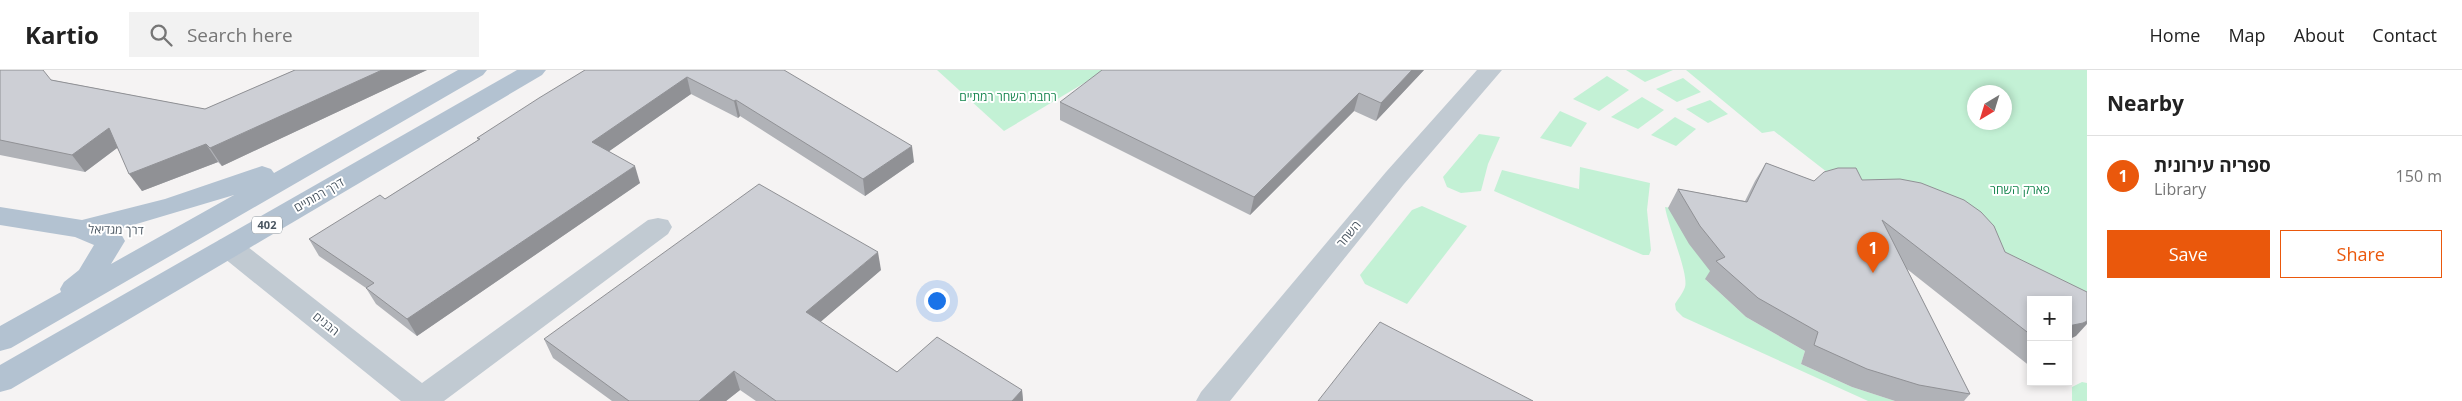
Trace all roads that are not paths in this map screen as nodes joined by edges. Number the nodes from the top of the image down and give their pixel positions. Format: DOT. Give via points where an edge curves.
graph roads {
  1 [pos="475,70"];
  2 [pos="534,70"];
  3 [pos="1490,70"];
  4 [pos="361,135"];
  5 [pos="0,216"];
  6 [pos="658,227"];
  7 [pos="82,229"];
  8 [pos="193,230"];
  9 [pos="229,247"];
  10 [pos="36,319"];
  11 [pos="0,340"];
  12 [pos="0,380"];
  13 [pos="423,401"];
  14 [pos="1212,401"];
  1 -- 4 [label="main road, 402"];
  2 -- 9 [label="main road, דרך רמתיים / 402"];
  3 -- 14 [label="street, השחר" via="1395,178"];
  4 -- 7 [label="main road" via="224,190 164,210"];
  4 -- 8 [label="main road, 402"];
  5 -- 7 [label="main road, דרך מגדיאל"];
  6 -- 13 [label="street"];
  7 -- 8 [label="main road, דרך מגדיאל"];
  7 -- 10 [label="main road" via="111,241 89,277"];
  8 -- 9 [label="main road, דרך מגדיאל"];
  8 -- 10 [label="main road, 402"];
  9 -- 12 [label="main road, דרך רמתיים / 402"];
  9 -- 13 [label="street, הבנים"];
  10 -- 11 [label="main road, 402"];
}
